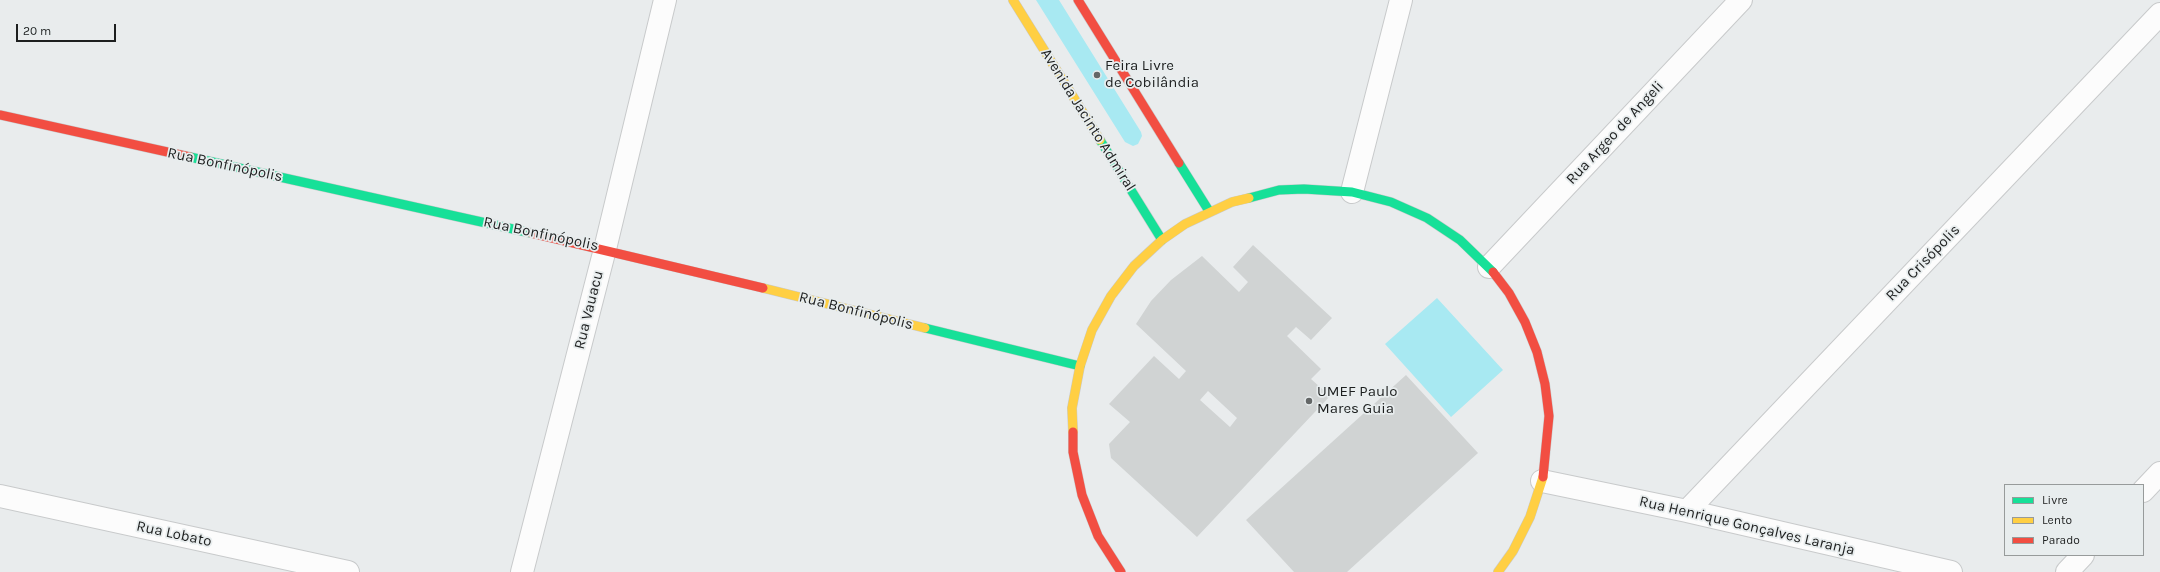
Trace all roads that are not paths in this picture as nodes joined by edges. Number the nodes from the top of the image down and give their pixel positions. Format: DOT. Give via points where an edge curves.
graph roads {
  1 [pos="665,0"];
  2 [pos="1014,0"];
  3 [pos="1078,0"];
  4 [pos="1401,0"];
  5 [pos="1741,0"];
  6 [pos="2160,14"];
  7 [pos="0,115"];
  8 [pos="1352,192"];
  9 [pos="1209,211"];
  10 [pos="1162,240"];
  11 [pos="605,248"];
  12 [pos="1489,267"];
  13 [pos="1080,366"];
  14 [pos="2160,473"];
  15 [pos="1542,481"];
  16 [pos="2144,490"];
  17 [pos="0,496"];
  18 [pos="1687,511"];
  19 [pos="2082,556"];
  20 [pos="348,572"];
  21 [pos="522,572"];
  22 [pos="1121,572"];
  23 [pos="1498,572"];
  24 [pos="1950,572"];
  25 [pos="2067,572"];
  1 -- 11 [label="street, Rua Vauacu"];
  2 -- 10 [label="street, Avenida Jacinto Admiral"];
  3 -- 9 [label="street"];
  4 -- 8 [label="street"];
  5 -- 12 [label="street, Rua Argeo de Angeli"];
  6 -- 18 [label="street, Rua Crisópolis"];
  7 -- 11 [label="street, Rua Bonfinópolis"];
  8 -- 9 [label="street" via="1322,189 1279,190 1232,202"];
  8 -- 12 [label="street" via="1391,202 1427,218 1460,240"];
  9 -- 10 [label="street"];
  10 -- 13 [label="street" via="1134,266 1111,296 1092,330"];
  11 -- 13 [label="street, Rua Bonfinópolis"];
  11 -- 21 [label="street, Rua Vauacu"];
  12 -- 15 [label="street" via="1509,293 1525,322 1537,352 1545,384 1548,449"];
  13 -- 22 [label="street" via="1072,408 1073,452 1082,495 1098,536"];
  14 -- 16 [label="street"];
  15 -- 18 [label="street, Rua Henrique Gonçalves Laranja"];
  15 -- 23 [label="street" via="1530,517 1513,551"];
  17 -- 20 [label="street, Rua Lobato"];
  18 -- 24 [label="street, Rua Henrique Gonçalves Laranja"];
  19 -- 25 [label="street"];
}
